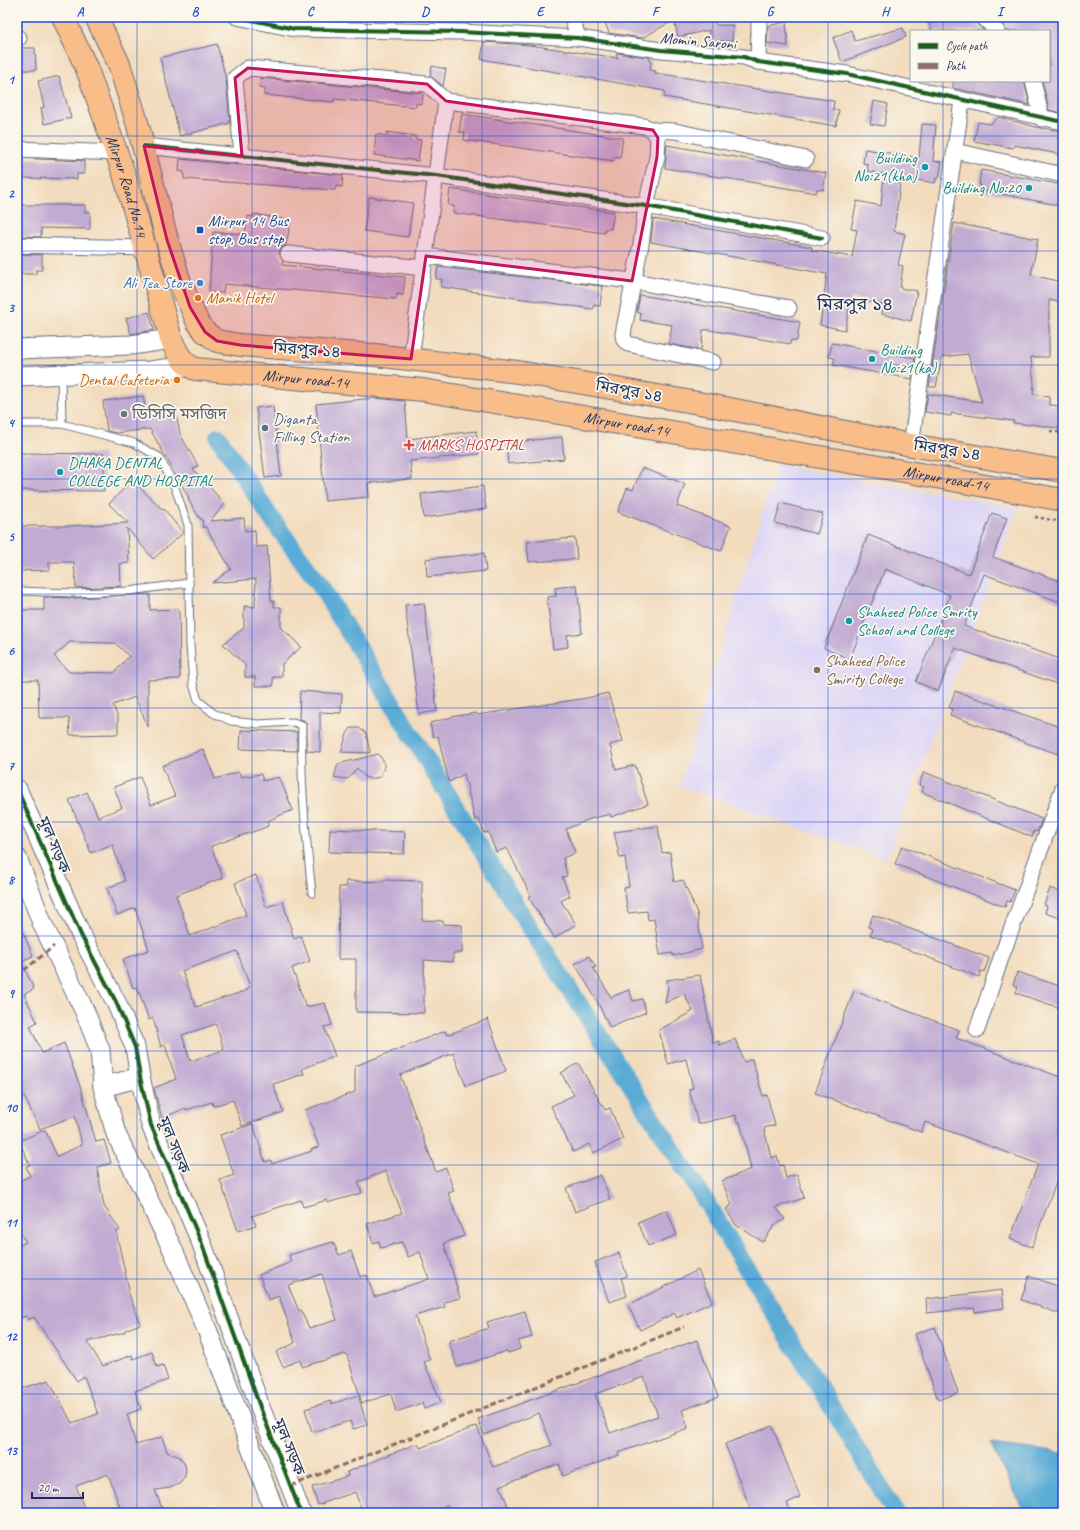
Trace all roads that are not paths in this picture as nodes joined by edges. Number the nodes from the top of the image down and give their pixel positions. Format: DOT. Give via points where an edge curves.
graph roads {
  1 [pos="63,17"];
  2 [pos="96,17"];
  3 [pos="237,17"];
  4 [pos="572,17"];
  5 [pos="983,17"];
  6 [pos="756,19"];
  7 [pos="996,30"];
  8 [pos="578,38"];
  9 [pos="758,62"];
  10 [pos="1033,82"];
  11 [pos="446,101"];
  12 [pos="962,101"];
  13 [pos="1042,119"];
  14 [pos="1063,122"];
  15 [pos="653,130"];
  16 [pos="144,146"];
  17 [pos="17,149"];
  18 [pos="955,151"];
  19 [pos="117,153"];
  20 [pos="242,156"];
  21 [pos="806,159"];
  22 [pos="1063,174"];
  23 [pos="436,176"];
  24 [pos="646,206"];
  25 [pos="822,238"];
  26 [pos="17,245"];
  27 [pos="146,248"];
  28 [pos="288,254"];
  29 [pos="425,262"];
  30 [pos="632,281"];
  31 [pos="789,308"];
  32 [pos="198,323"];
  33 [pos="171,339"];
  34 [pos="17,349"];
  35 [pos="412,359"];
  36 [pos="184,362"];
  37 [pos="713,362"];
  38 [pos="61,375"];
  39 [pos="17,376"];
  40 [pos="17,424"];
  41 [pos="62,424"];
  42 [pos="911,445"];
  43 [pos="1063,471"];
  44 [pos="1061,511"];
  45 [pos="189,583"];
  46 [pos="17,591"];
  47 [pos="1063,788"];
  48 [pos="17,789"];
  49 [pos="17,858"];
  50 [pos="312,893"];
  51 [pos="977,1030"];
  52 [pos="140,1076"];
  53 [pos="103,1087"];
  54 [pos="275,1513"];
  55 [pos="301,1513"];
  1 -- 19 [label="main road, Mirpur Road No.14" via="87,69"];
  2 -- 16 [label="main road, Mirpur Road No.14" via="119,64"];
  3 -- 8 [label="street, Momin Saroni" via="295,29 460,32"];
  4 -- 8 [label="street"];
  5 -- 7 [label="street"];
  6 -- 9 [label="street"];
  8 -- 9 [label="street, Momin Saroni" via="661,50 744,57"];
  9 -- 12 [label="street, Momin Saroni" via="847,74"];
  10 -- 13 [label="street"];
  11 -- 15 [label="street" via="644,126"];
  11 -- 20 [label="street" via="427,84 248,68 236,78"];
  11 -- 23 [label="street"];
  12 -- 13 [label="street, Momin Saroni"];
  12 -- 18 [label="street"];
  13 -- 14 [label="street, Momin Saroni"];
  15 -- 21 [label="street" via="675,131"];
  15 -- 24 [label="street" via="658,138 657,156"];
  16 -- 20 [label="street"];
  16 -- 32 [label="main road, Mirpur Road No.14" via="167,240 180,282"];
  17 -- 19 [label="street"];
  18 -- 22 [label="street"];
  18 -- 42 [label="street"];
  19 -- 27 [label="main road, Mirpur Road No.14"];
  20 -- 23 [label="street"];
  23 -- 24 [label="street"];
  23 -- 29 [label="street"];
  24 -- 25 [label="street"];
  24 -- 30 [label="street" via="641,244"];
  26 -- 27 [label="street"];
  27 -- 33 [label="main road, Mirpur Road No.14"];
  28 -- 29 [label="street"];
  29 -- 30 [label="street"];
  29 -- 35 [label="street"];
  30 -- 31 [label="street"];
  30 -- 37 [label="street" via="624,340 628,344"];
  32 -- 35 [label="main road, মিরপুর ১৪" via="217,341 240,345"];
  33 -- 34 [label="street" via="131,345"];
  33 -- 36 [label="main road, Mirpur Road No.14"];
  35 -- 42 [label="main road, মিরপুর ১৪" via="518,372 710,405"];
  36 -- 38 [label="street, Mirpur road-14" via="150,371"];
  36 -- 44 [label="main road, Mirpur road-14" via="195,369 423,390 909,472"];
  38 -- 39 [label="street, Mirpur road-14"];
  38 -- 41 [label="lane"];
  40 -- 41 [label="lane"];
  41 -- 45 [label="lane" via="134,443 159,457 174,485 188,525"];
  42 -- 43 [label="main road, মিরপুর ১৪"];
  45 -- 46 [label="lane" via="129,591"];
  45 -- 50 [label="lane" via="193,684 198,700 213,714 231,721 258,724 294,722 302,725 306,834"];
  47 -- 51 [label="street"];
  48 -- 52 [label="street, মূল সড়ক" via="81,935 116,1002 135,1047"];
  49 -- 53 [label="street" via="43,925 85,1012 100,1050"];
  52 -- 53 [label="street"];
  52 -- 55 [label="street, মূল সড়ক" via="151,1125 202,1244"];
  53 -- 54 [label="street" via="116,1134 173,1250 208,1332"];
}
